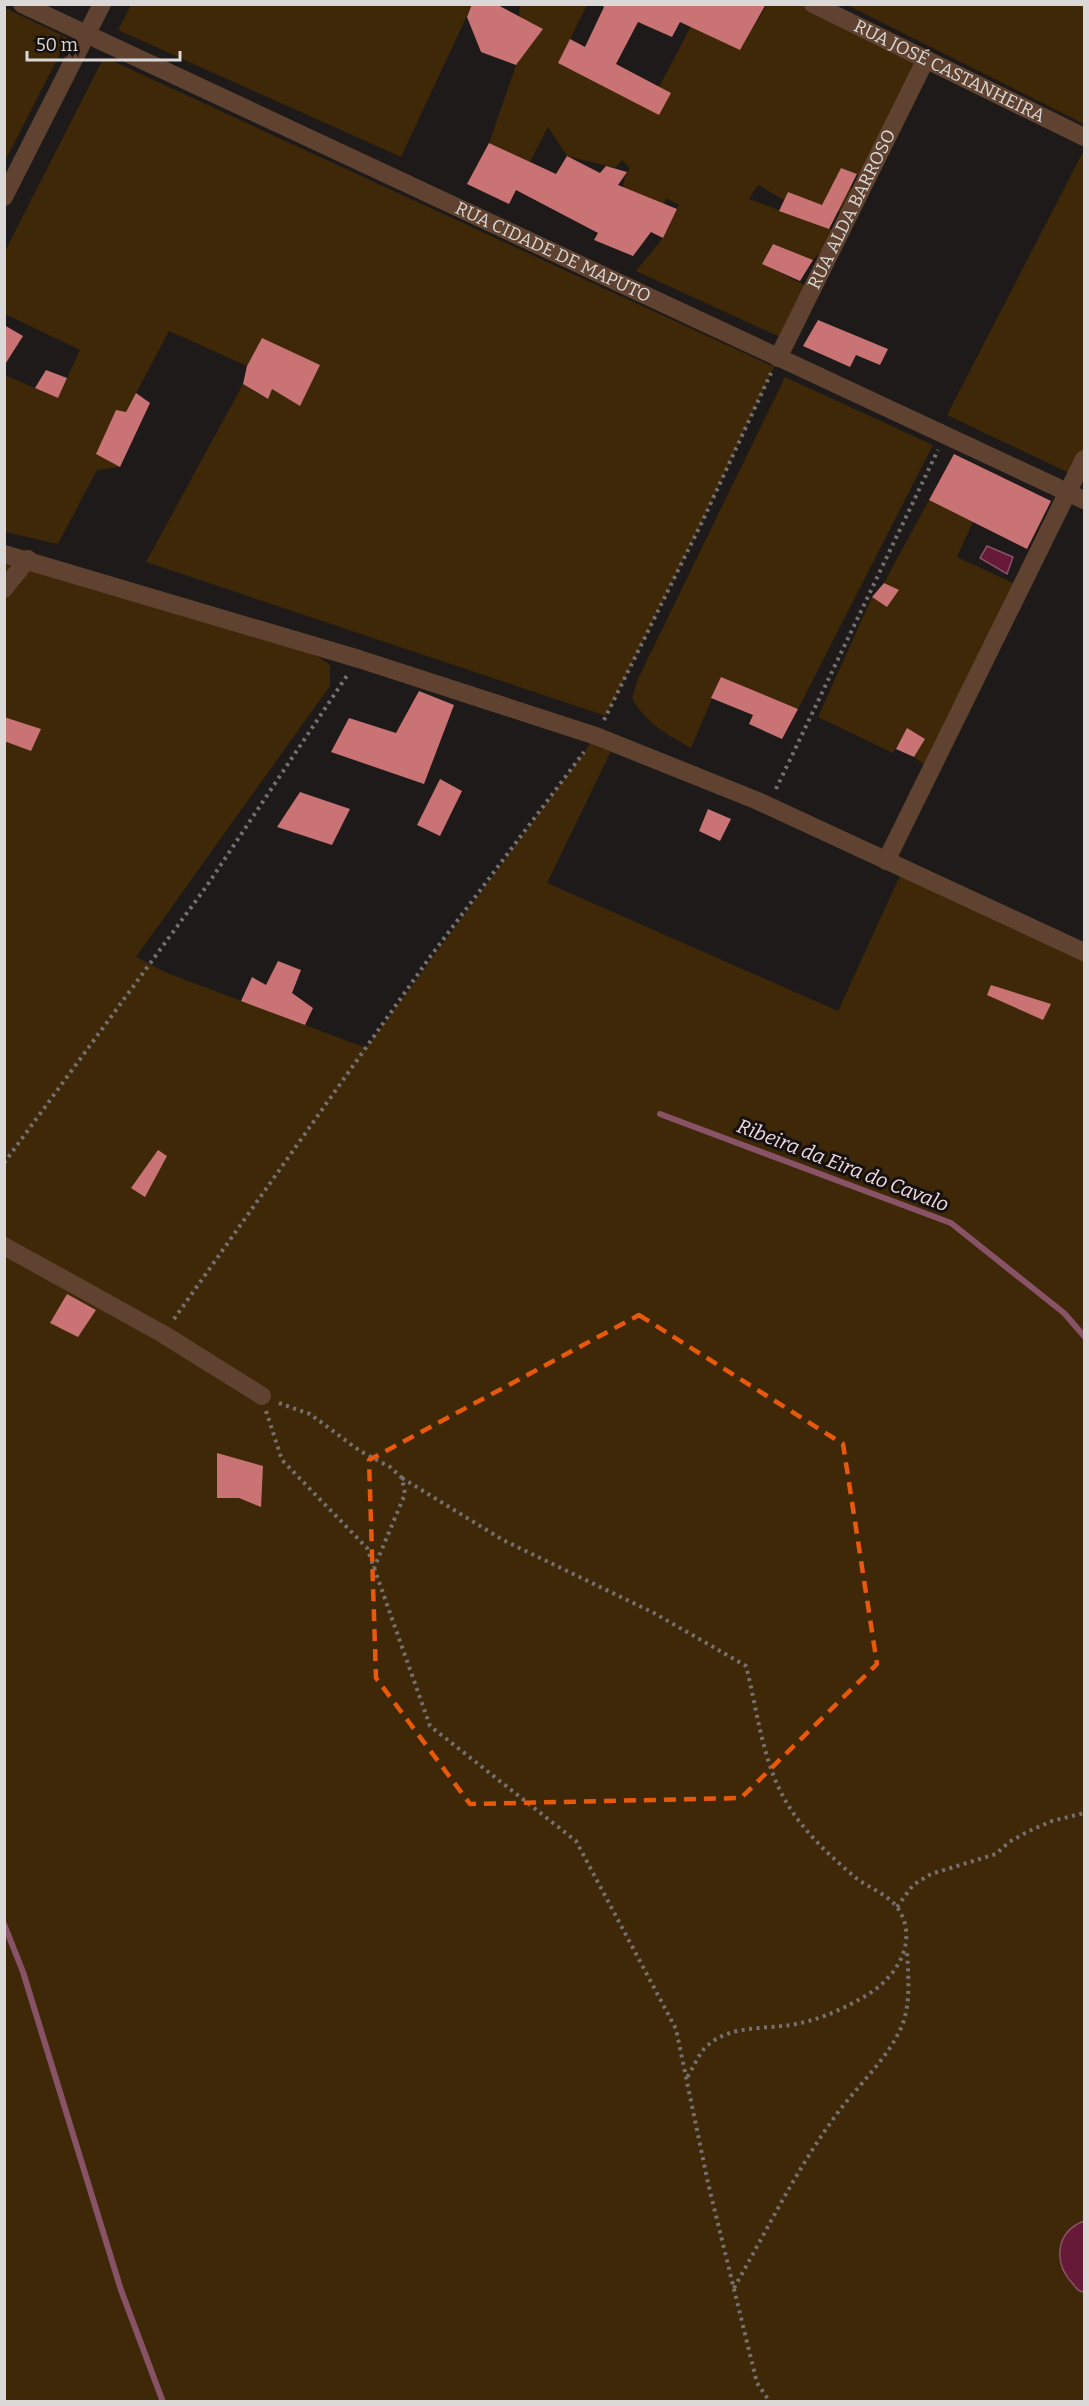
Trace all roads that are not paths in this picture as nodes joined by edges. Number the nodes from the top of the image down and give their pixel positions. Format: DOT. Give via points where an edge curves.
graph roads {
  1 [pos="22,4"];
  2 [pos="102,4"];
  3 [pos="813,4"];
  4 [pos="87,33"];
  5 [pos="926,59"];
  6 [pos="1084,137"];
  7 [pos="4,197"];
  8 [pos="778,358"];
  9 [pos="1084,459"];
  10 [pos="1077,496"];
  11 [pos="4,554"];
  12 [pos="28,559"];
  13 [pos="4,589"];
  14 [pos="886,861"];
  15 [pos="1084,952"];
  16 [pos="4,1246"];
  17 [pos="261,1396"];
  1 -- 4 [label="street, RUA CIDADE DE MAPUTO"];
  2 -- 4 [label="street"];
  3 -- 5 [label="street, RUA JOSÉ CASTANHEIRA"];
  4 -- 7 [label="street"];
  4 -- 8 [label="street, RUA CIDADE DE MAPUTO"];
  5 -- 6 [label="street, RUA JOSÉ CASTANHEIRA"];
  5 -- 8 [label="street, RUA ALDA BARROSO"];
  8 -- 10 [label="street, RUA CIDADE DE MAPUTO"];
  9 -- 10 [label="street"];
  10 -- 14 [label="street"];
  11 -- 12 [label="street"];
  12 -- 13 [label="street"];
  12 -- 14 [label="street" via="359,659 596,736 768,805"];
  14 -- 15 [label="street"];
  16 -- 17 [label="street" via="163,1334"];
}
